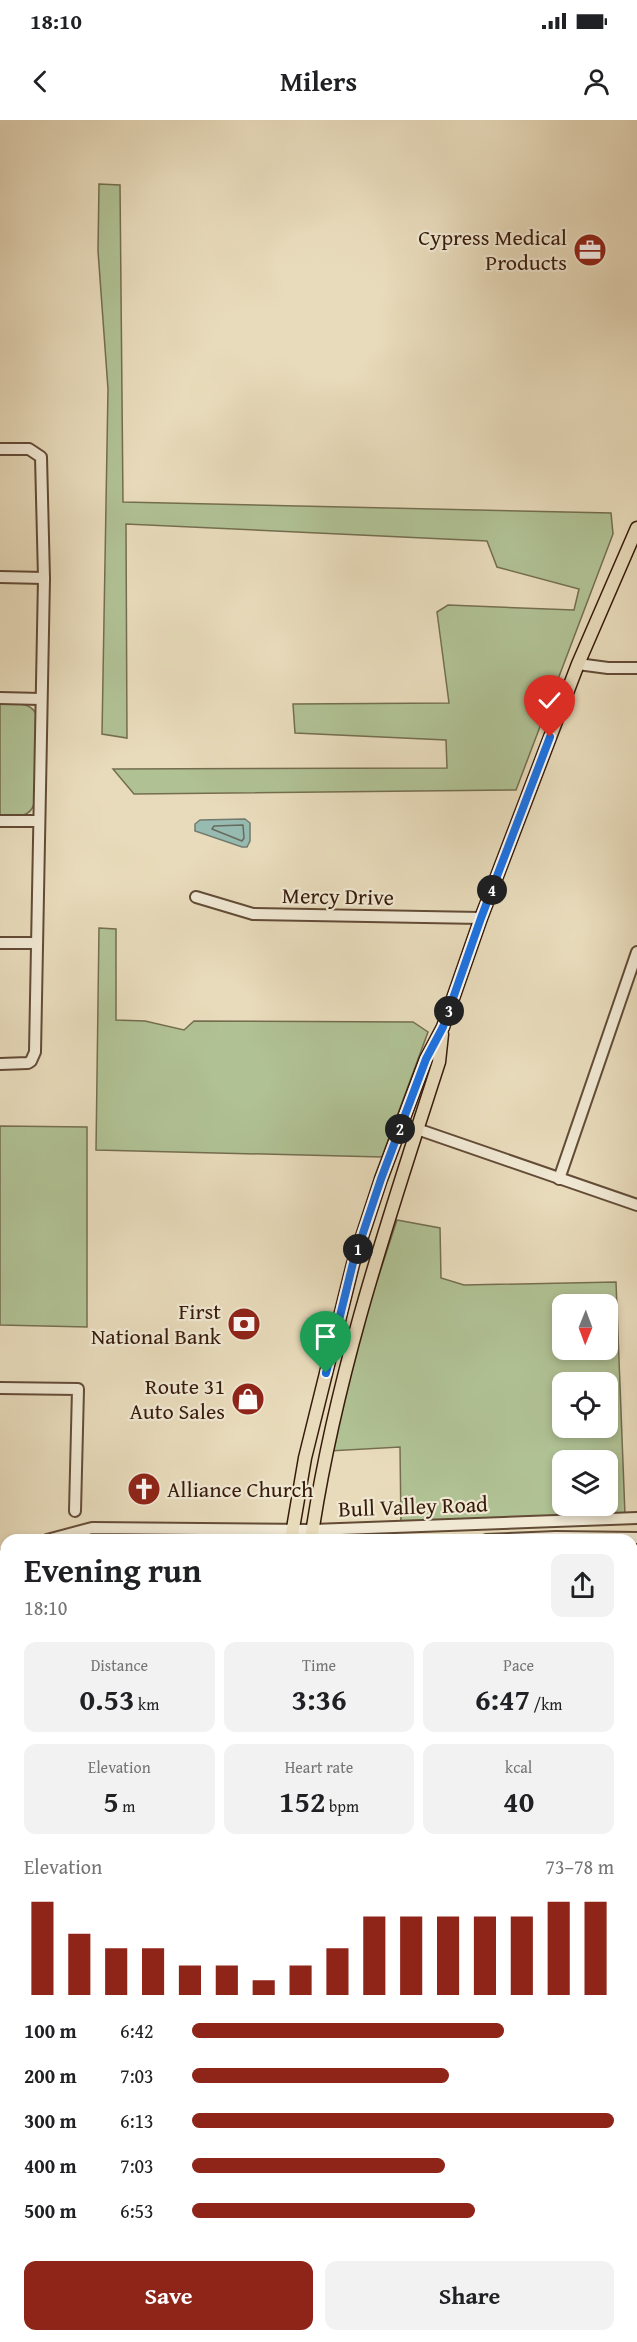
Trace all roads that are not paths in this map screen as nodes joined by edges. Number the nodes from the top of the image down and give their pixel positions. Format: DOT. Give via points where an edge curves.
graph roads {
  1 [pos="0,448"];
  2 [pos="637,528"];
  3 [pos="0,577"];
  4 [pos="44,578"];
  5 [pos="578,664"];
  6 [pos="637,668"];
  7 [pos="0,699"];
  8 [pos="41,699"];
  9 [pos="0,821"];
  10 [pos="39,821"];
  11 [pos="196,897"];
  12 [pos="481,918"];
  13 [pos="0,943"];
  14 [pos="36,943"];
  15 [pos="637,952"];
  16 [pos="443,1027"];
  17 [pos="0,1064"];
  18 [pos="417,1129"];
  19 [pos="559,1179"];
  20 [pos="637,1206"];
  21 [pos="0,1388"];
  22 [pos="75,1511"];
  23 [pos="637,1518"];
  24 [pos="70,1534"];
  25 [pos="263,1534"];
  26 [pos="292,1534"];
  27 [pos="312,1534"];
  28 [pos="331,1534"];
  1 -- 4 [label="street" via="29,449 39,453 42,461"];
  2 -- 5 [label="main road"];
  3 -- 4 [label="street"];
  4 -- 8 [label="street"];
  5 -- 6 [label="street"];
  5 -- 12 [label="main road"];
  7 -- 8 [label="street"];
  8 -- 10 [label="street"];
  9 -- 10 [label="street"];
  10 -- 14 [label="street"];
  11 -- 12 [label="street, Mercy Drive" via="253,914"];
  12 -- 16 [label="main road"];
  13 -- 14 [label="street"];
  14 -- 17 [label="street" via="35,1053 32,1061"];
  15 -- 19 [label="street"];
  16 -- 18 [label="main road" via="439,1062"];
  16 -- 26 [label="main road" via="426,1059 353,1263 305,1458"];
  18 -- 19 [label="street"];
  18 -- 27 [label="main road" via="383,1232 344,1374 328,1439"];
  19 -- 20 [label="street"];
  21 -- 22 [label="street" via="78,1389"];
  23 -- 28 [label="street, Bull Valley Road"];
  24 -- 25 [label="street, Bull Valley Road" via="92,1528"];
}
